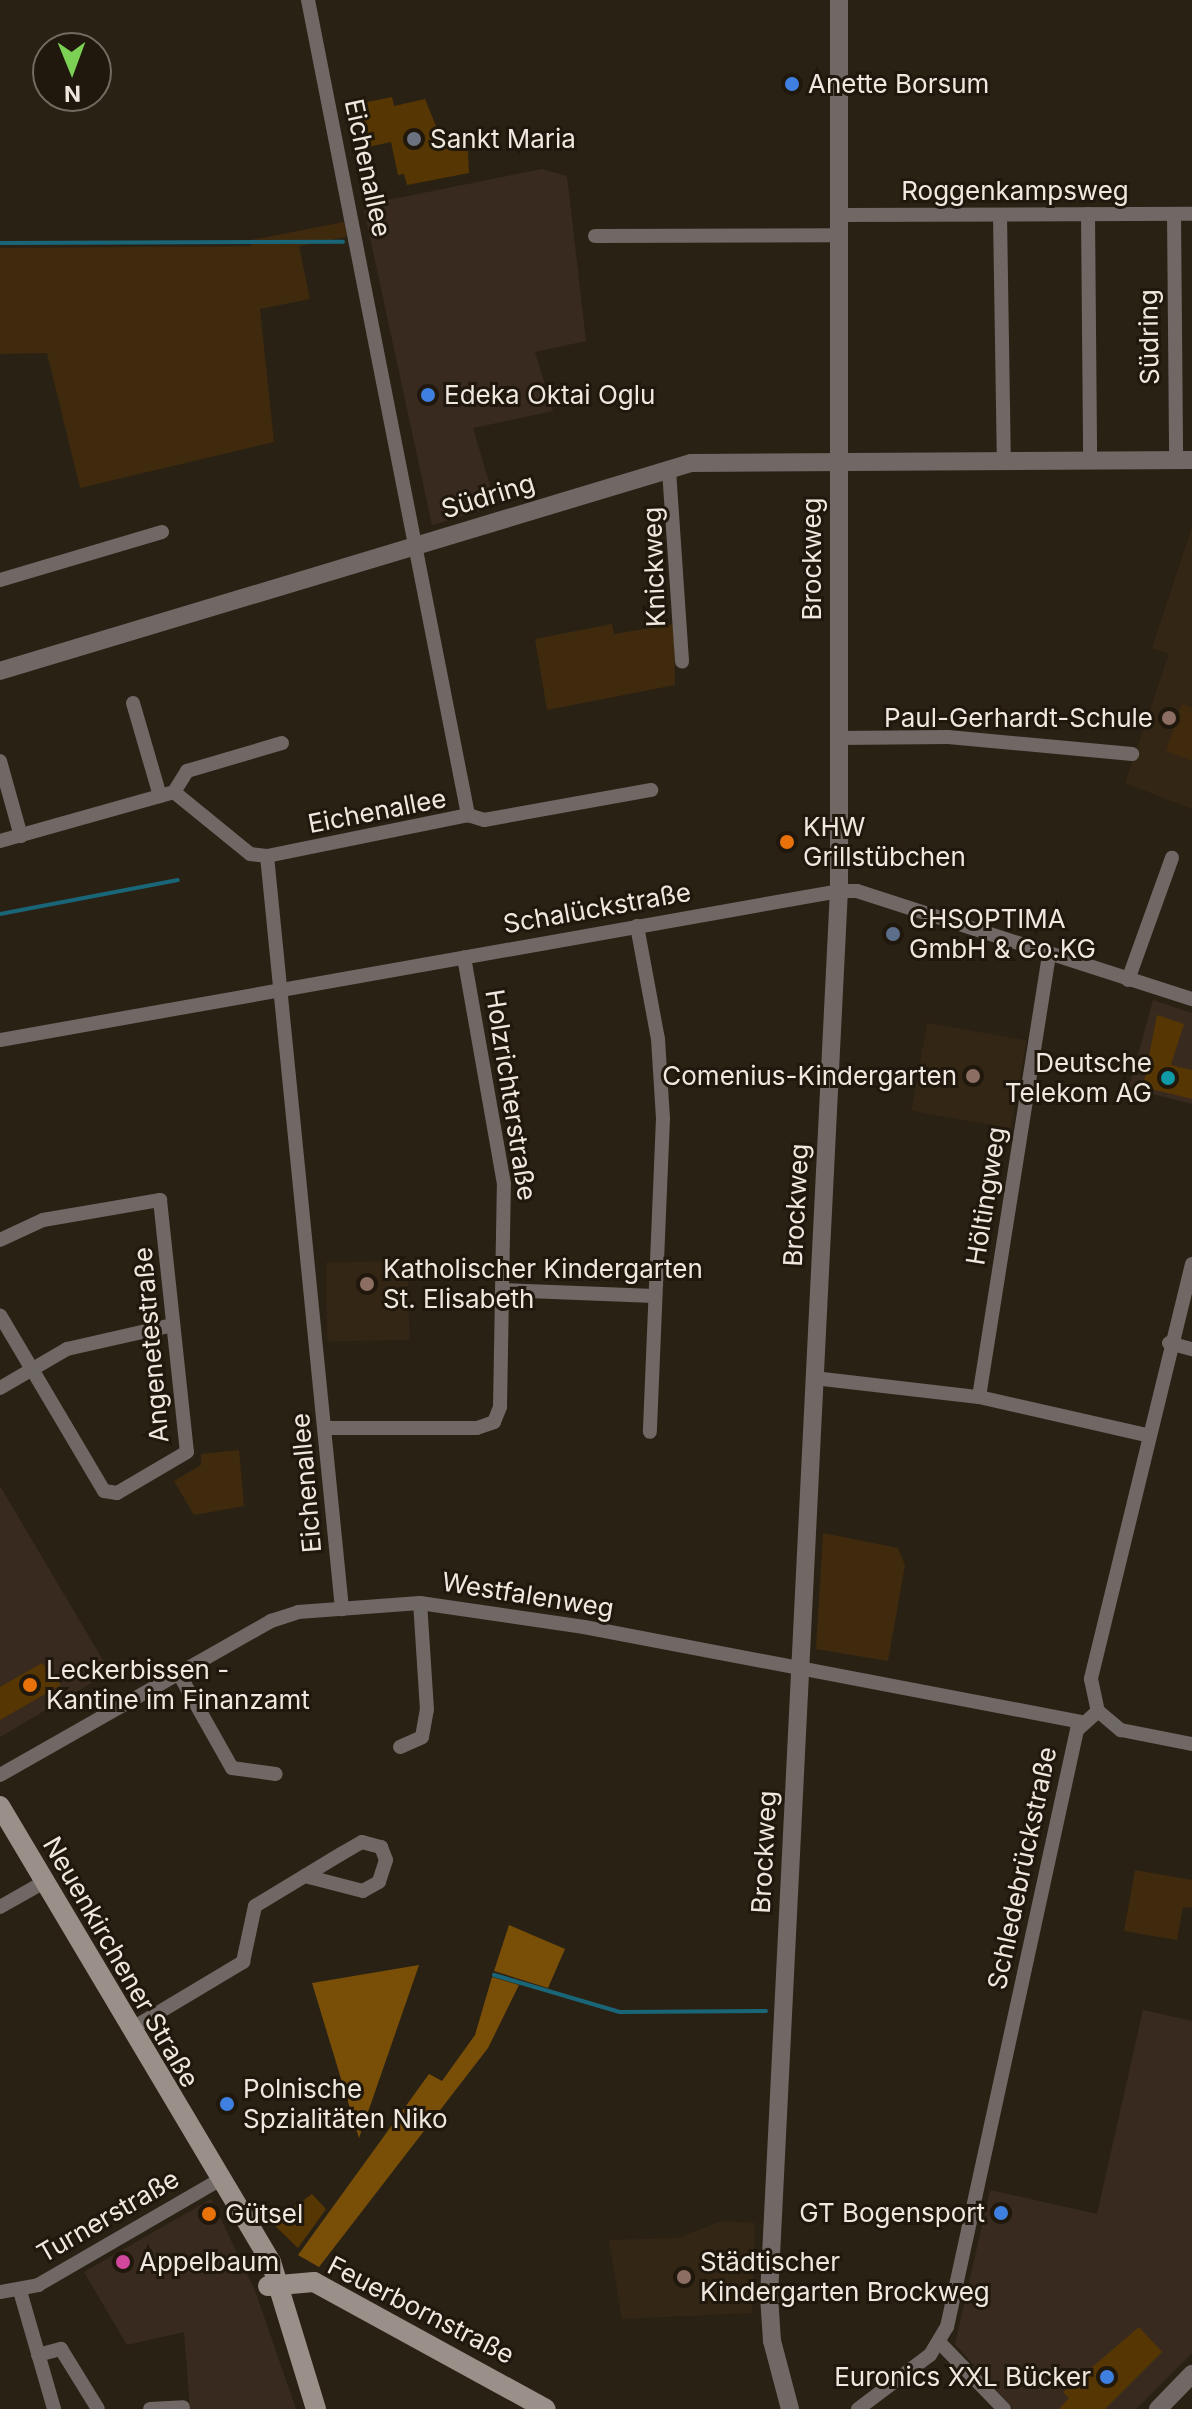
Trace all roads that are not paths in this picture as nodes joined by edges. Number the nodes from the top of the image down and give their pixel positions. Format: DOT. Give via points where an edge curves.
graph roads {
  1 [pos="308,0"];
  2 [pos="839,0"];
  3 [pos="1088,214"];
  4 [pos="1174,214"];
  5 [pos="1192,214"];
  6 [pos="839,215"];
  7 [pos="1000,215"];
  8 [pos="839,235"];
  9 [pos="595,236"];
  10 [pos="1184,460"];
  11 [pos="838,462"];
  12 [pos="1004,462"];
  13 [pos="1090,462"];
  14 [pos="669,470"];
  15 [pos="162,532"];
  16 [pos="417,544"];
  17 [pos="0,580"];
  18 [pos="682,662"];
  19 [pos="0,671"];
  20 [pos="133,703"];
  21 [pos="837,738"];
  22 [pos="282,743"];
  23 [pos="1132,754"];
  24 [pos="0,761"];
  25 [pos="651,790"];
  26 [pos="167,794"];
  27 [pos="468,815"];
  28 [pos="21,836"];
  29 [pos="0,841"];
  30 [pos="267,856"];
  31 [pos="1172,858"];
  32 [pos="839,891"];
  33 [pos="637,926"];
  34 [pos="1049,955"];
  35 [pos="464,957"];
  36 [pos="1128,980"];
  37 [pos="280,991"];
  38 [pos="1192,999"];
  39 [pos="0,1040"];
  40 [pos="0,1240"];
  41 [pos="1192,1264"];
  42 [pos="503,1290"];
  43 [pos="654,1296"];
  44 [pos="0,1315"];
  45 [pos="173,1325"];
  46 [pos="1169,1343"];
  47 [pos="1192,1349"];
  48 [pos="32,1369"];
  49 [pos="814,1378"];
  50 [pos="0,1388"];
  51 [pos="979,1397"];
  52 [pos="326,1428"];
  53 [pos="650,1432"];
  54 [pos="1146,1435"];
  55 [pos="420,1603"];
  56 [pos="342,1609"];
  57 [pos="800,1669"];
  58 [pos="179,1674"];
  59 [pos="1098,1711"];
  60 [pos="1082,1722"];
  61 [pos="1192,1744"];
  62 [pos="400,1747"];
  63 [pos="276,1774"];
  64 [pos="0,1775"];
  65 [pos="0,1806"];
  66 [pos="305,1876"];
  67 [pos="44,1882"];
  68 [pos="0,1907"];
  69 [pos="131,2029"];
  70 [pos="219,2180"];
  71 [pos="272,2284"];
  72 [pos="20,2291"];
  73 [pos="0,2292"];
  74 [pos="940,2343"];
  75 [pos="38,2355"];
  76 [pos="1192,2374"];
  77 [pos="183,2407"];
  78 [pos="54,2409"];
  79 [pos="98,2409"];
  80 [pos="150,2409"];
  81 [pos="316,2409"];
  82 [pos="546,2409"];
  83 [pos="790,2409"];
  84 [pos="858,2409"];
  85 [pos="1004,2409"];
  86 [pos="1158,2409"];
  1 -- 16 [label="street, Eichenallee"];
  2 -- 6 [label="street, Brockweg"];
  3 -- 4 [label="street, Roggenkampsweg"];
  3 -- 7 [label="street, Roggenkampsweg"];
  3 -- 13 [label="street"];
  4 -- 5 [label="street, Roggenkampsweg"];
  4 -- 10 [label="street, Südring"];
  6 -- 7 [label="street, Roggenkampsweg"];
  6 -- 8 [label="street, Brockweg"];
  7 -- 12 [label="street"];
  8 -- 9 [label="street"];
  8 -- 11 [label="street, Brockweg"];
  10 -- 13 [label="street, Südring"];
  11 -- 12 [label="street, Südring"];
  11 -- 14 [label="street, Südring" via="707,462"];
  11 -- 21 [label="street, Brockweg"];
  12 -- 13 [label="street, Südring"];
  14 -- 16 [label="street, Südring"];
  14 -- 18 [label="street, Knickweg"];
  15 -- 17 [label="street"];
  16 -- 19 [label="street, Südring"];
  16 -- 27 [label="street, Eichenallee"];
  20 -- 26 [label="street"];
  21 -- 23 [label="street" via="948,737"];
  21 -- 32 [label="street, Brockweg"];
  22 -- 26 [label="street" via="187,771"];
  24 -- 28 [label="street"];
  25 -- 27 [label="street" via="484,820"];
  26 -- 28 [label="street"];
  26 -- 30 [label="street" via="250,854"];
  27 -- 30 [label="street, Eichenallee"];
  28 -- 29 [label="street"];
  30 -- 37 [label="street, Eichenallee"];
  31 -- 36 [label="street"];
  32 -- 33 [label="street, Schalückstraße"];
  32 -- 34 [label="street, Schalückstraße" via="857,891"];
  32 -- 49 [label="street, Brockweg"];
  33 -- 35 [label="street, Schalückstraße"];
  33 -- 43 [label="street" via="658,1039 663,1118"];
  34 -- 36 [label="street, Schalückstraße"];
  34 -- 51 [label="street, Höltingweg"];
  35 -- 37 [label="street, Schalückstraße"];
  35 -- 42 [label="street, Holzrichterstraße" via="504,1184"];
  36 -- 38 [label="street, Schalückstraße"];
  37 -- 39 [label="street, Schalückstraße"];
  37 -- 52 [label="street, Eichenallee"];
  40 -- 45 [label="street, Angenetestraße" via="43,1220 160,1200"];
  41 -- 46 [label="street"];
  42 -- 43 [label="street"];
  42 -- 52 [label="street, Holzrichterstraße" via="500,1407 494,1422 477,1428"];
  43 -- 53 [label="street"];
  44 -- 48 [label="street, Angenetestraße"];
  45 -- 48 [label="street" via="112,1335"];
  45 -- 48 [label="street, Angenetestraße" via="187,1452 117,1493 104,1491"];
  46 -- 47 [label="street"];
  46 -- 54 [label="street"];
  48 -- 50 [label="street"];
  49 -- 51 [label="street"];
  49 -- 57 [label="street, Brockweg"];
  51 -- 54 [label="street"];
  52 -- 56 [label="street, Eichenallee"];
  54 -- 59 [label="street" via="1095,1655 1091,1679"];
  55 -- 56 [label="street, Westfalenweg"];
  55 -- 57 [label="street, Westfalenweg"];
  55 -- 62 [label="street" via="427,1710 422,1737"];
  56 -- 58 [label="street, Westfalenweg" via="271,1621"];
  57 -- 60 [label="street, Westfalenweg"];
  57 -- 83 [label="street, Brockweg" via="769,2296 772,2341"];
  58 -- 63 [label="street" via="232,1768"];
  58 -- 64 [label="street, Westfalenweg"];
  59 -- 60 [label="street, Schledebrückstraße"];
  59 -- 61 [label="street" via="1121,1730"];
  60 -- 74 [label="street, Schledebrückstraße"];
  65 -- 67 [label="main road, Neuenkirchener Straße"];
  66 -- 66 [label="street" via="362,1842 381,1847 386,1860 379,1882 363,1891"];
  66 -- 69 [label="street" via="255,1906 243,1962"];
  67 -- 68 [label="street"];
  67 -- 69 [label="main road, Neuenkirchener Straße"];
  69 -- 70 [label="main road, Neuenkirchener Straße"];
  70 -- 71 [label="main road, Neuenkirchener Straße"];
  70 -- 72 [label="street, Turnerstraße"];
  71 -- 81 [label="main road, Neuenkirchener Straße" via="300,2346 298,2361"];
  71 -- 82 [label="main road, Feuerbornstraße" via="314,2282"];
  72 -- 73 [label="street, Turnerstraße"];
  72 -- 75 [label="street, Turnerstraße"];
  74 -- 84 [label="street"];
  74 -- 85 [label="street"];
  75 -- 78 [label="street, Turnerstraße"];
  75 -- 79 [label="street" via="61,2349"];
  76 -- 86 [label="street"];
  77 -- 80 [label="street"];
}
